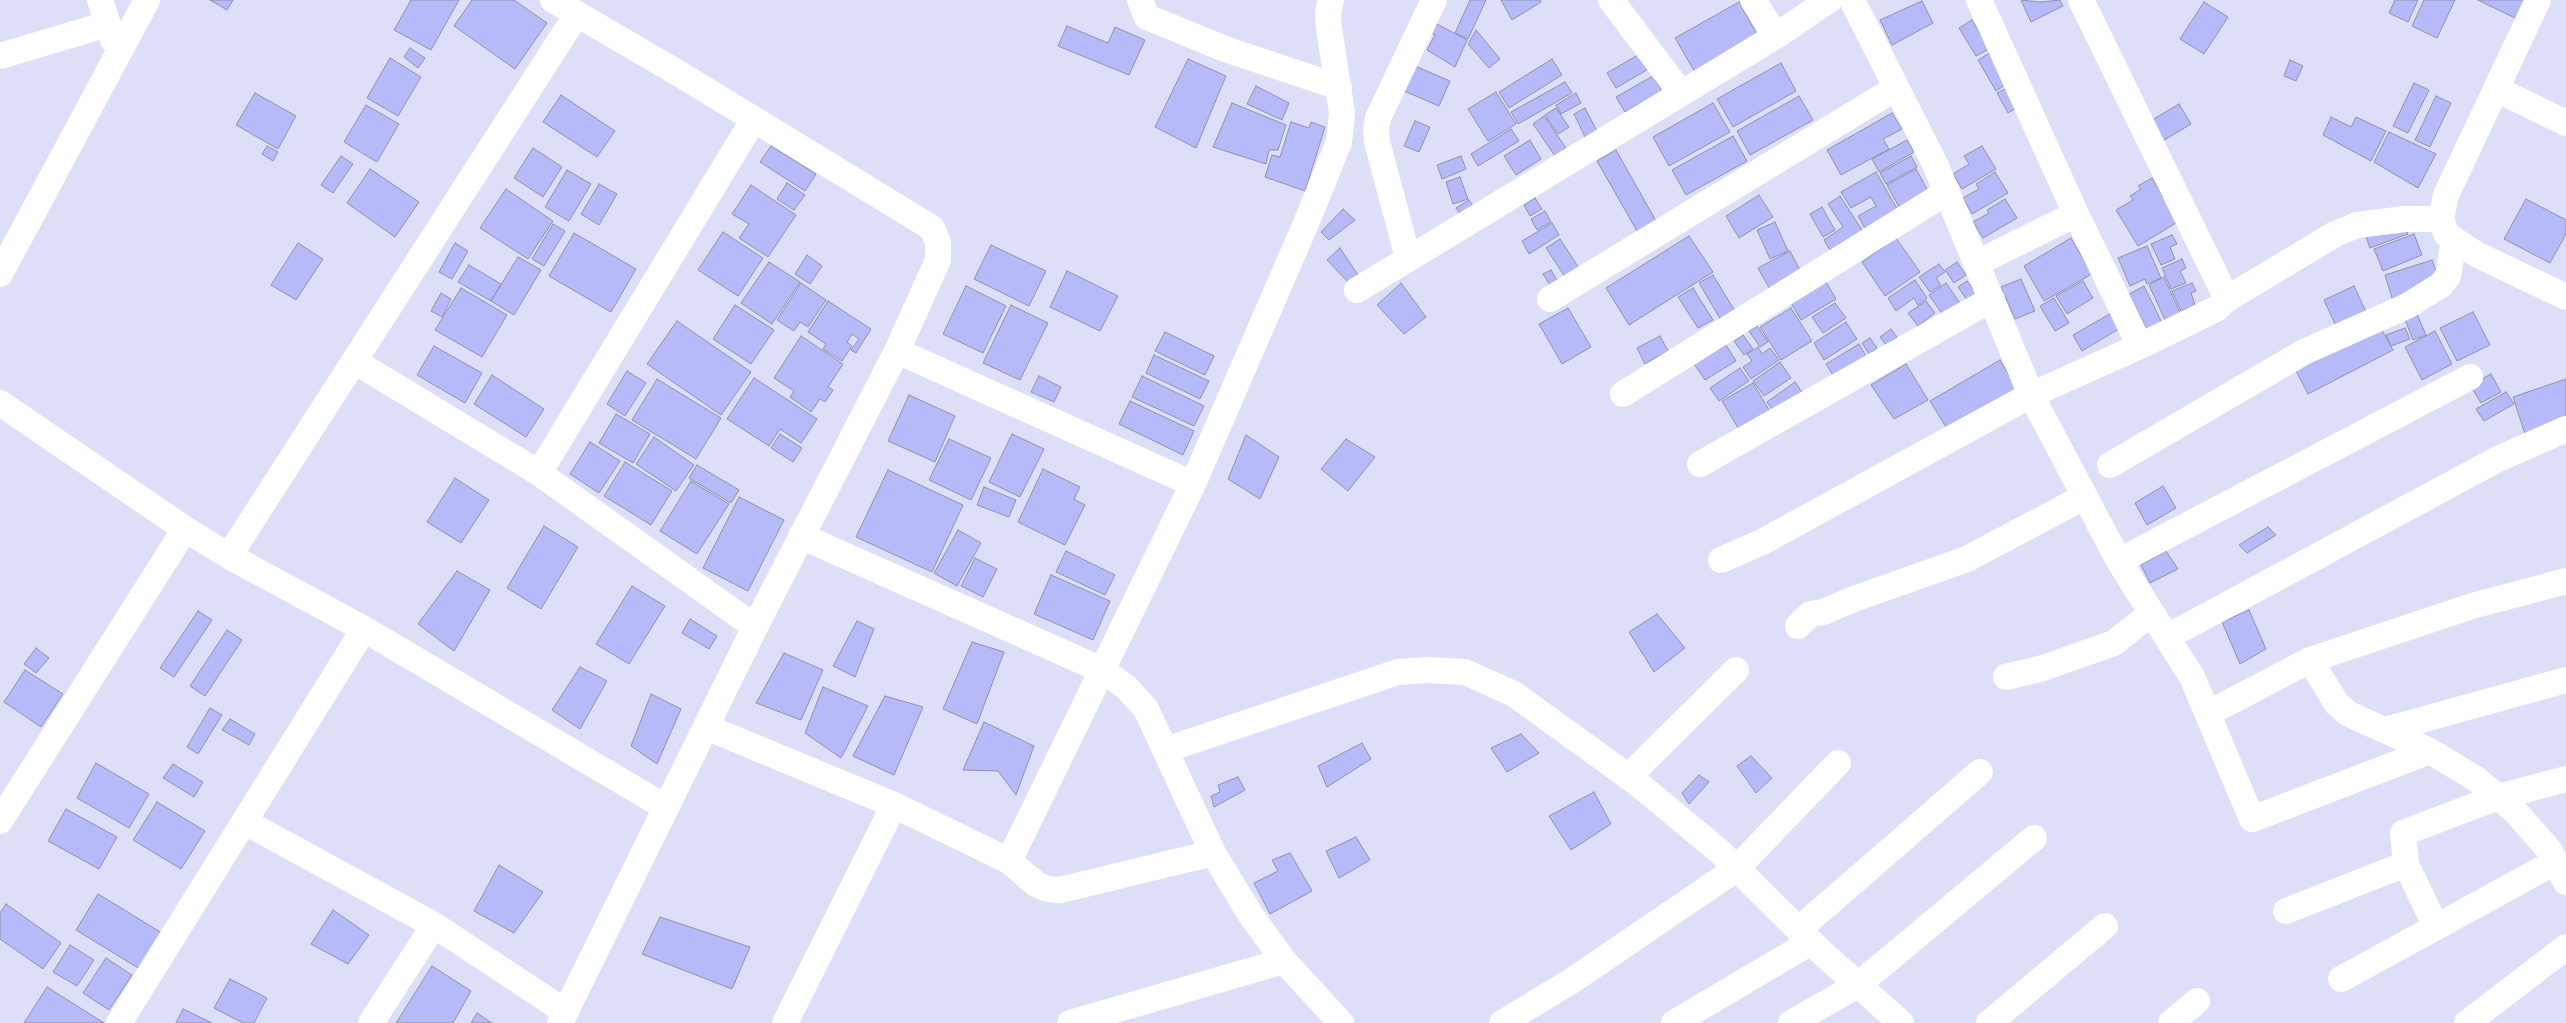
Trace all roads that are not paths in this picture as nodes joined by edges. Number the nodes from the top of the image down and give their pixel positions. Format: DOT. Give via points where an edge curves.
graph roads {
  1 [pos="147,0"];
  2 [pos="553,0"];
  3 [pos="1140,0"];
  4 [pos="1331,0"];
  5 [pos="1434,0"];
  6 [pos="1611,0"];
  7 [pos="1753,0"];
  8 [pos="1829,0"];
  9 [pos="1852,0"];
  10 [pos="1979,0"];
  11 [pos="2081,0"];
  12 [pos="2538,0"];
  13 [pos="104,12"];
  14 [pos="577,14"];
  15 [pos="1776,36"];
  16 [pos="117,55"];
  17 [pos="0,56"];
  18 [pos="1338,87"];
  19 [pos="1896,88"];
  20 [pos="2496,89"];
  21 [pos="1681,92"];
  22 [pos="754,119"];
  23 [pos="2566,123"];
  24 [pos="1947,192"];
  25 [pos="2076,214"];
  26 [pos="2447,229"];
  27 [pos="1408,258"];
  28 [pos="1977,263"];
  29 [pos="0,274"];
  30 [pos="1357,290"];
  31 [pos="2566,297"];
  32 [pos="1550,299"];
  33 [pos="1992,299"];
  34 [pos="2227,299"];
  35 [pos="2140,346"];
  36 [pos="897,351"];
  37 [pos="354,361"];
  38 [pos="2470,377"];
  39 [pos="1623,394"];
  40 [pos="2031,395"];
  41 [pos="0,403"];
  42 [pos="2566,429"];
  43 [pos="1700,464"];
  44 [pos="2110,465"];
  45 [pos="539,473"];
  46 [pos="1193,484"];
  47 [pos="2084,497"];
  48 [pos="185,529"];
  49 [pos="801,536"];
  50 [pos="229,556"];
  51 [pos="1721,560"];
  52 [pos="2119,562"];
  53 [pos="2566,581"];
  54 [pos="2150,614"];
  55 [pos="1798,626"];
  56 [pos="755,627"];
  57 [pos="364,630"];
  58 [pos="2169,636"];
  59 [pos="2310,660"];
  60 [pos="1102,670"];
  61 [pos="1736,670"];
  62 [pos="2006,678"];
  63 [pos="2566,680"];
  64 [pos="2209,713"];
  65 [pos="706,727"];
  66 [pos="2385,730"];
  67 [pos="1165,750"];
  68 [pos="2430,751"];
  69 [pos="1838,764"];
  70 [pos="1980,772"];
  71 [pos="1628,776"];
  72 [pos="2566,779"];
  73 [pos="2498,796"];
  74 [pos="894,805"];
  75 [pos="665,806"];
  76 [pos="0,821"];
  77 [pos="245,822"];
  78 [pos="2034,838"];
  79 [pos="1213,853"];
  80 [pos="1009,861"];
  81 [pos="2406,864"];
  82 [pos="1736,870"];
  83 [pos="2561,872"];
  84 [pos="2286,911"];
  85 [pos="434,925"];
  86 [pos="2105,926"];
  87 [pos="2436,927"];
  88 [pos="1805,936"];
  89 [pos="2566,947"];
  90 [pos="1284,960"];
  91 [pos="2341,979"];
  92 [pos="1858,985"];
  93 [pos="2197,1001"];
  94 [pos="563,1018"];
  95 [pos="119,1023"];
  96 [pos="372,1023"];
  97 [pos="785,1023"];
  98 [pos="1070,1023"];
  99 [pos="1341,1023"];
  100 [pos="1502,1023"];
  101 [pos="1674,1023"];
  102 [pos="1791,1023"];
  103 [pos="1901,1023"];
  104 [pos="1989,1023"];
  105 [pos="2170,1023"];
  106 [pos="2467,1023"];
  1 -- 16 [label="street"];
  2 -- 14 [label="street"];
  3 -- 18 [label="street" via="1147,17 1225,49"];
  4 -- 18 [label="street" via="1329,28"];
  5 -- 27 [label="street" via="1376,128"];
  6 -- 21 [label="street"];
  7 -- 15 [label="street"];
  8 -- 15 [label="street"];
  9 -- 19 [label="street"];
  10 -- 25 [label="street"];
  11 -- 34 [label="street"];
  12 -- 20 [label="street"];
  13 -- 16 [label="street"];
  13 -- 17 [label="street"];
  14 -- 22 [label="street"];
  14 -- 37 [label="street"];
  15 -- 21 [label="street"];
  16 -- 29 [label="street"];
  18 -- 46 [label="street" via="1342,113 1339,142 1308,221"];
  19 -- 24 [label="street"];
  19 -- 32 [label="street"];
  20 -- 23 [label="street"];
  20 -- 26 [label="street" via="2446,195"];
  21 -- 27 [label="street"];
  22 -- 36 [label="street" via="932,228 938,242 938,260"];
  22 -- 45 [label="street"];
  24 -- 28 [label="street"];
  24 -- 39 [label="street"];
  25 -- 28 [label="street"];
  25 -- 35 [label="street"];
  26 -- 31 [label="street" via="2476,254"];
  26 -- 34 [label="street" via="2405,219 2357,225 2335,234"];
  26 -- 44 [label="street" via="2448,276 2441,285 2407,306 2304,352"];
  27 -- 30 [label="street"];
  28 -- 33 [label="street"];
  33 -- 40 [label="street"];
  33 -- 43 [label="street"];
  34 -- 35 [label="street" via="2216,309"];
  35 -- 40 [label="street"];
  36 -- 46 [label="street"];
  36 -- 49 [label="street"];
  37 -- 45 [label="street"];
  37 -- 50 [label="street"];
  38 -- 52 [label="street"];
  40 -- 47 [label="street"];
  40 -- 51 [label="street" via="1762,542"];
  41 -- 48 [label="street"];
  42 -- 58 [label="street" via="2498,458"];
  45 -- 56 [label="street"];
  46 -- 60 [label="street"];
  47 -- 52 [label="street"];
  47 -- 55 [label="street" via="1967,559 1810,614"];
  48 -- 50 [label="street"];
  48 -- 76 [label="street"];
  49 -- 56 [label="street"];
  49 -- 60 [label="street"];
  50 -- 57 [label="street"];
  52 -- 54 [label="street"];
  53 -- 59 [label="street" via="2472,606"];
  54 -- 58 [label="street"];
  54 -- 62 [label="street" via="2114,643"];
  56 -- 65 [label="street"];
  57 -- 75 [label="street"];
  57 -- 77 [label="street"];
  58 -- 64 [label="street"];
  59 -- 64 [label="street"];
  59 -- 66 [label="street" via="2336,704 2349,714"];
  60 -- 67 [label="street" via="1126,687 1146,709"];
  60 -- 80 [label="street"];
  61 -- 71 [label="street"];
  63 -- 66 [label="street"];
  64 -- 68 [label="street" via="2252,819"];
  65 -- 74 [label="street"];
  65 -- 75 [label="street"];
  66 -- 68 [label="street"];
  67 -- 71 [label="street" via="1398,672 1465,672 1514,694"];
  67 -- 79 [label="street"];
  68 -- 73 [label="street"];
  69 -- 82 [label="street"];
  70 -- 88 [label="street"];
  71 -- 82 [label="street" via="1719,851"];
  72 -- 73 [label="street"];
  73 -- 81 [label="street" via="2403,833"];
  73 -- 83 [label="street" via="2549,850"];
  74 -- 80 [label="street"];
  74 -- 97 [label="street"];
  75 -- 94 [label="street"];
  77 -- 85 [label="street"];
  77 -- 95 [label="street"];
  78 -- 92 [label="street"];
  79 -- 80 [label="street" via="1060,890 1036,884"];
  79 -- 90 [label="street" via="1250,914"];
  81 -- 84 [label="street"];
  81 -- 87 [label="street"];
  82 -- 88 [label="street"];
  82 -- 100 [label="street" via="1573,980"];
  83 -- 87 [label="street"];
  85 -- 94 [label="street"];
  85 -- 96 [label="street"];
  86 -- 104 [label="street"];
  87 -- 91 [label="street"];
  88 -- 92 [label="street"];
  88 -- 101 [label="street"];
  89 -- 106 [label="street"];
  90 -- 98 [label="street"];
  90 -- 99 [label="street"];
  92 -- 102 [label="street"];
  92 -- 103 [label="street"];
  93 -- 105 [label="street"];
}
